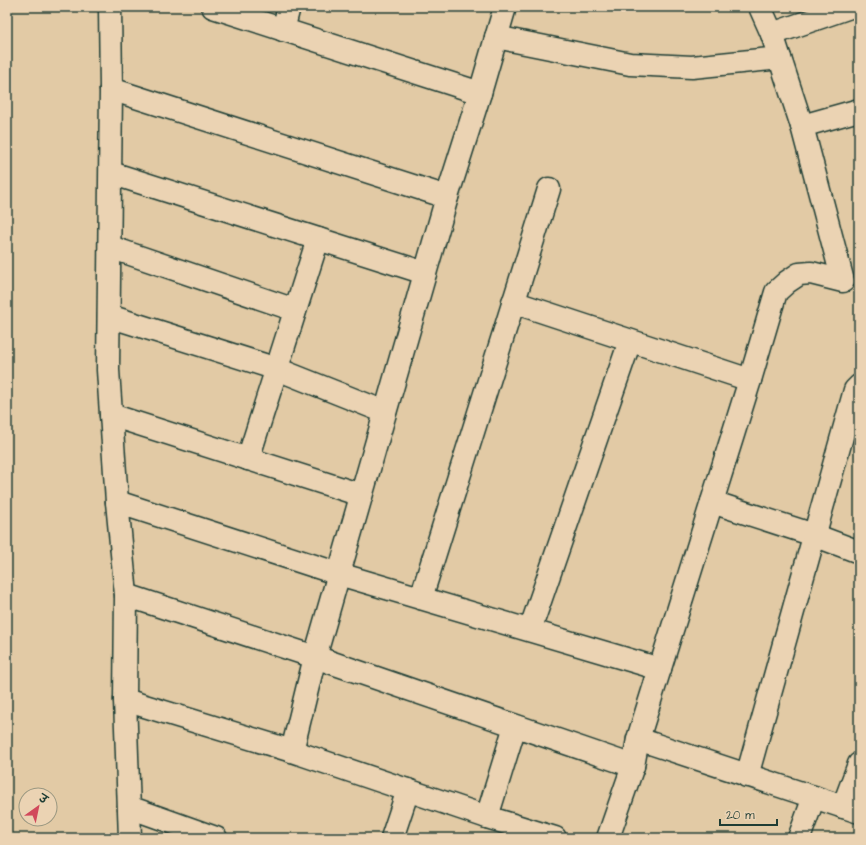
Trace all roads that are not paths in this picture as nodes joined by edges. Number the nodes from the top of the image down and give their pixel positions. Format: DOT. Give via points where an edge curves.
graph roads {
  1 [pos="110,7"];
  2 [pos="213,7"];
  3 [pos="289,7"];
  4 [pos="505,7"];
  5 [pos="760,7"];
  6 [pos="850,7"];
  7 [pos="283,30"];
  8 [pos="772,34"];
  9 [pos="496,37"];
  10 [pos="780,58"];
  11 [pos="112,88"];
  12 [pos="480,93"];
  13 [pos="859,110"];
  14 [pos="802,126"];
  15 [pos="110,173"];
  16 [pos="548,189"];
  17 [pos="447,197"];
  18 [pos="318,239"];
  19 [pos="110,248"];
  20 [pos="425,273"];
  21 [pos="851,284"];
  22 [pos="513,302"];
  23 [pos="296,310"];
  24 [pos="109,316"];
  25 [pos="630,340"];
  26 [pos="277,369"];
  27 [pos="750,380"];
  28 [pos="859,386"];
  29 [pos="385,412"];
  30 [pos="111,415"];
  31 [pos="248,459"];
  32 [pos="361,495"];
  33 [pos="117,502"];
  34 [pos="712,502"];
  35 [pos="814,535"];
  36 [pos="859,552"];
  37 [pos="339,574"];
  38 [pos="126,595"];
  39 [pos="421,598"];
  40 [pos="530,630"];
  41 [pos="315,657"];
  42 [pos="660,669"];
  43 [pos="125,700"];
  44 [pos="515,726"];
  45 [pos="638,739"];
  46 [pos="292,751"];
  47 [pos="859,764"];
  48 [pos="632,766"];
  49 [pos="747,776"];
  50 [pos="408,790"];
  51 [pos="814,797"];
  52 [pos="129,807"];
  53 [pos="851,810"];
  54 [pos="488,817"];
  55 [pos="130,838"];
  56 [pos="216,838"];
  57 [pos="392,838"];
  58 [pos="555,838"];
  59 [pos="608,838"];
  60 [pos="799,838"];
  1 -- 11 [label="street"];
  2 -- 7 [label="street"];
  3 -- 7 [label="street"];
  4 -- 9 [label="street"];
  5 -- 8 [label="street"];
  6 -- 8 [label="street"];
  7 -- 12 [label="street"];
  8 -- 10 [label="street"];
  9 -- 10 [label="street" via="630,64 692,67"];
  9 -- 12 [label="street"];
  10 -- 14 [label="street"];
  11 -- 15 [label="street"];
  11 -- 17 [label="street"];
  12 -- 17 [label="street"];
  13 -- 14 [label="street"];
  14 -- 21 [label="street"];
  15 -- 18 [label="street"];
  15 -- 19 [label="street"];
  16 -- 22 [label="street"];
  17 -- 20 [label="street"];
  18 -- 20 [label="street"];
  18 -- 23 [label="street"];
  19 -- 23 [label="street"];
  19 -- 24 [label="street"];
  20 -- 29 [label="street"];
  21 -- 27 [label="street" via="811,273 799,274 776,292"];
  22 -- 25 [label="street"];
  22 -- 39 [label="street"];
  23 -- 26 [label="street"];
  24 -- 26 [label="street"];
  24 -- 30 [label="street" via="108,370"];
  25 -- 27 [label="street"];
  25 -- 40 [label="street"];
  26 -- 29 [label="street"];
  26 -- 31 [label="street"];
  27 -- 34 [label="street"];
  28 -- 35 [label="street" via="855,390"];
  29 -- 32 [label="street"];
  30 -- 31 [label="street"];
  30 -- 33 [label="street"];
  31 -- 32 [label="street"];
  32 -- 37 [label="street"];
  33 -- 37 [label="street"];
  33 -- 38 [label="street"];
  34 -- 35 [label="street"];
  34 -- 42 [label="street"];
  35 -- 36 [label="street"];
  35 -- 49 [label="street"];
  37 -- 39 [label="street"];
  37 -- 41 [label="street"];
  38 -- 41 [label="street"];
  38 -- 43 [label="street"];
  39 -- 40 [label="street"];
  40 -- 42 [label="street"];
  41 -- 44 [label="street"];
  41 -- 46 [label="street"];
  42 -- 45 [label="street"];
  43 -- 46 [label="street"];
  43 -- 52 [label="street"];
  44 -- 48 [label="street"];
  44 -- 54 [label="street"];
  45 -- 48 [label="street"];
  45 -- 49 [label="street"];
  46 -- 50 [label="street"];
  47 -- 53 [label="street"];
  48 -- 59 [label="street"];
  49 -- 51 [label="street"];
  50 -- 54 [label="street"];
  50 -- 57 [label="street"];
  51 -- 53 [label="street"];
  51 -- 60 [label="street"];
  52 -- 55 [label="street"];
  52 -- 56 [label="street"];
  54 -- 58 [label="street"];
}
